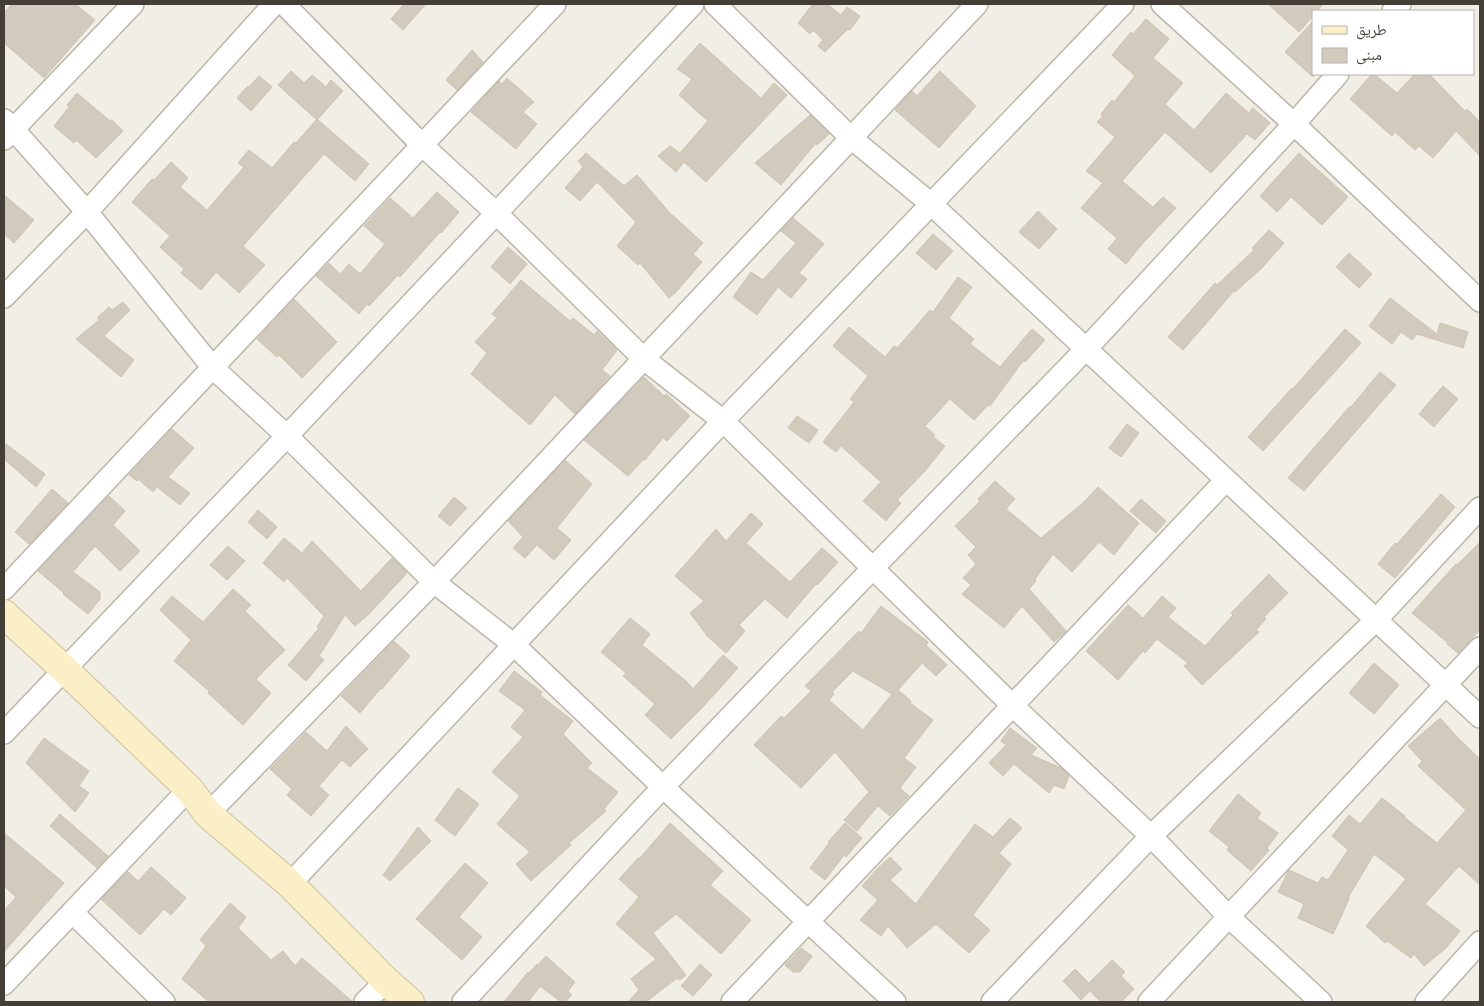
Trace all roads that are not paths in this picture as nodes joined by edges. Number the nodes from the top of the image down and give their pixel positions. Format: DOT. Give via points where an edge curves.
graph roads {
  1 [pos="133,4"];
  2 [pos="274,4"];
  3 [pos="284,4"];
  4 [pos="555,4"];
  5 [pos="693,4"];
  6 [pos="715,4"];
  7 [pos="977,4"];
  8 [pos="1123,4"];
  9 [pos="1162,4"];
  10 [pos="1337,75"];
  11 [pos="1294,124"];
  12 [pos="7,129"];
  13 [pos="851,138"];
  14 [pos="422,145"];
  15 [pos="930,203"];
  16 [pos="87,212"];
  17 [pos="496,213"];
  18 [pos="4,297"];
  19 [pos="1480,301"];
  20 [pos="1086,349"];
  21 [pos="644,359"];
  22 [pos="213,368"];
  23 [pos="723,421"];
  24 [pos="286,436"];
  25 [pos="1226,480"];
  26 [pos="1480,508"];
  27 [pos="872,569"];
  28 [pos="434,582"];
  29 [pos="4,589"];
  30 [pos="4,614"];
  31 [pos="1376,620"];
  32 [pos="513,644"];
  33 [pos="1480,648"];
  34 [pos="64,670"];
  35 [pos="1446,685"];
  36 [pos="1013,706"];
  37 [pos="1480,717"];
  38 [pos="4,733"];
  39 [pos="663,787"];
  40 [pos="189,789"];
  41 [pos="208,814"];
  42 [pos="1151,836"];
  43 [pos="290,884"];
  44 [pos="72,912"];
  45 [pos="1228,918"];
  46 [pos="808,922"];
  47 [pos="1480,942"];
  48 [pos="386,981"];
  49 [pos="4,984"];
  50 [pos="164,1002"];
  51 [pos="365,1002"];
  52 [pos="410,1002"];
  53 [pos="463,1002"];
  54 [pos="732,1002"];
  55 [pos="896,1002"];
  56 [pos="992,1002"];
  57 [pos="1149,1002"];
  58 [pos="1321,1002"];
  59 [pos="1426,1002"];
  1 -- 12 [label="street"];
  2 -- 16 [label="street"];
  3 -- 14 [label="street"];
  4 -- 14 [label="street"];
  5 -- 17 [label="street"];
  6 -- 13 [label="street"];
  7 -- 13 [label="street"];
  8 -- 15 [label="street"];
  9 -- 11 [label="street"];
  10 -- 11 [label="street"];
  11 -- 19 [label="street"];
  11 -- 20 [label="street"];
  12 -- 16 [label="street"];
  13 -- 15 [label="street"];
  13 -- 21 [label="street"];
  14 -- 17 [label="street"];
  14 -- 22 [label="street"];
  15 -- 20 [label="street"];
  15 -- 23 [label="street"];
  16 -- 18 [label="street"];
  16 -- 22 [label="street"];
  17 -- 21 [label="street"];
  17 -- 24 [label="street"];
  20 -- 25 [label="street"];
  20 -- 27 [label="street"];
  21 -- 23 [label="street"];
  21 -- 28 [label="street"];
  22 -- 24 [label="street"];
  22 -- 29 [label="street"];
  23 -- 27 [label="street"];
  23 -- 32 [label="street"];
  24 -- 28 [label="street"];
  24 -- 34 [label="street"];
  25 -- 31 [label="street"];
  25 -- 36 [label="street"];
  26 -- 31 [label="street"];
  27 -- 36 [label="street"];
  27 -- 39 [label="street"];
  28 -- 32 [label="street"];
  28 -- 41 [label="street"];
  30 -- 34 [label="street"];
  31 -- 35 [label="street"];
  31 -- 42 [label="street"];
  32 -- 39 [label="street"];
  32 -- 43 [label="street"];
  33 -- 35 [label="street"];
  34 -- 38 [label="street"];
  34 -- 40 [label="street"];
  35 -- 37 [label="street"];
  35 -- 45 [label="street"];
  36 -- 42 [label="street"];
  36 -- 46 [label="street"];
  39 -- 46 [label="street"];
  39 -- 53 [label="street"];
  40 -- 41 [label="street"];
  40 -- 44 [label="street"];
  41 -- 43 [label="street"];
  42 -- 45 [label="street"];
  42 -- 56 [label="street"];
  43 -- 48 [label="street"];
  44 -- 49 [label="street"];
  44 -- 50 [label="street"];
  45 -- 57 [label="street"];
  45 -- 58 [label="street"];
  46 -- 54 [label="street"];
  46 -- 55 [label="street"];
  47 -- 59 [label="street"];
  48 -- 51 [label="street"];
  48 -- 52 [label="street"];
}
